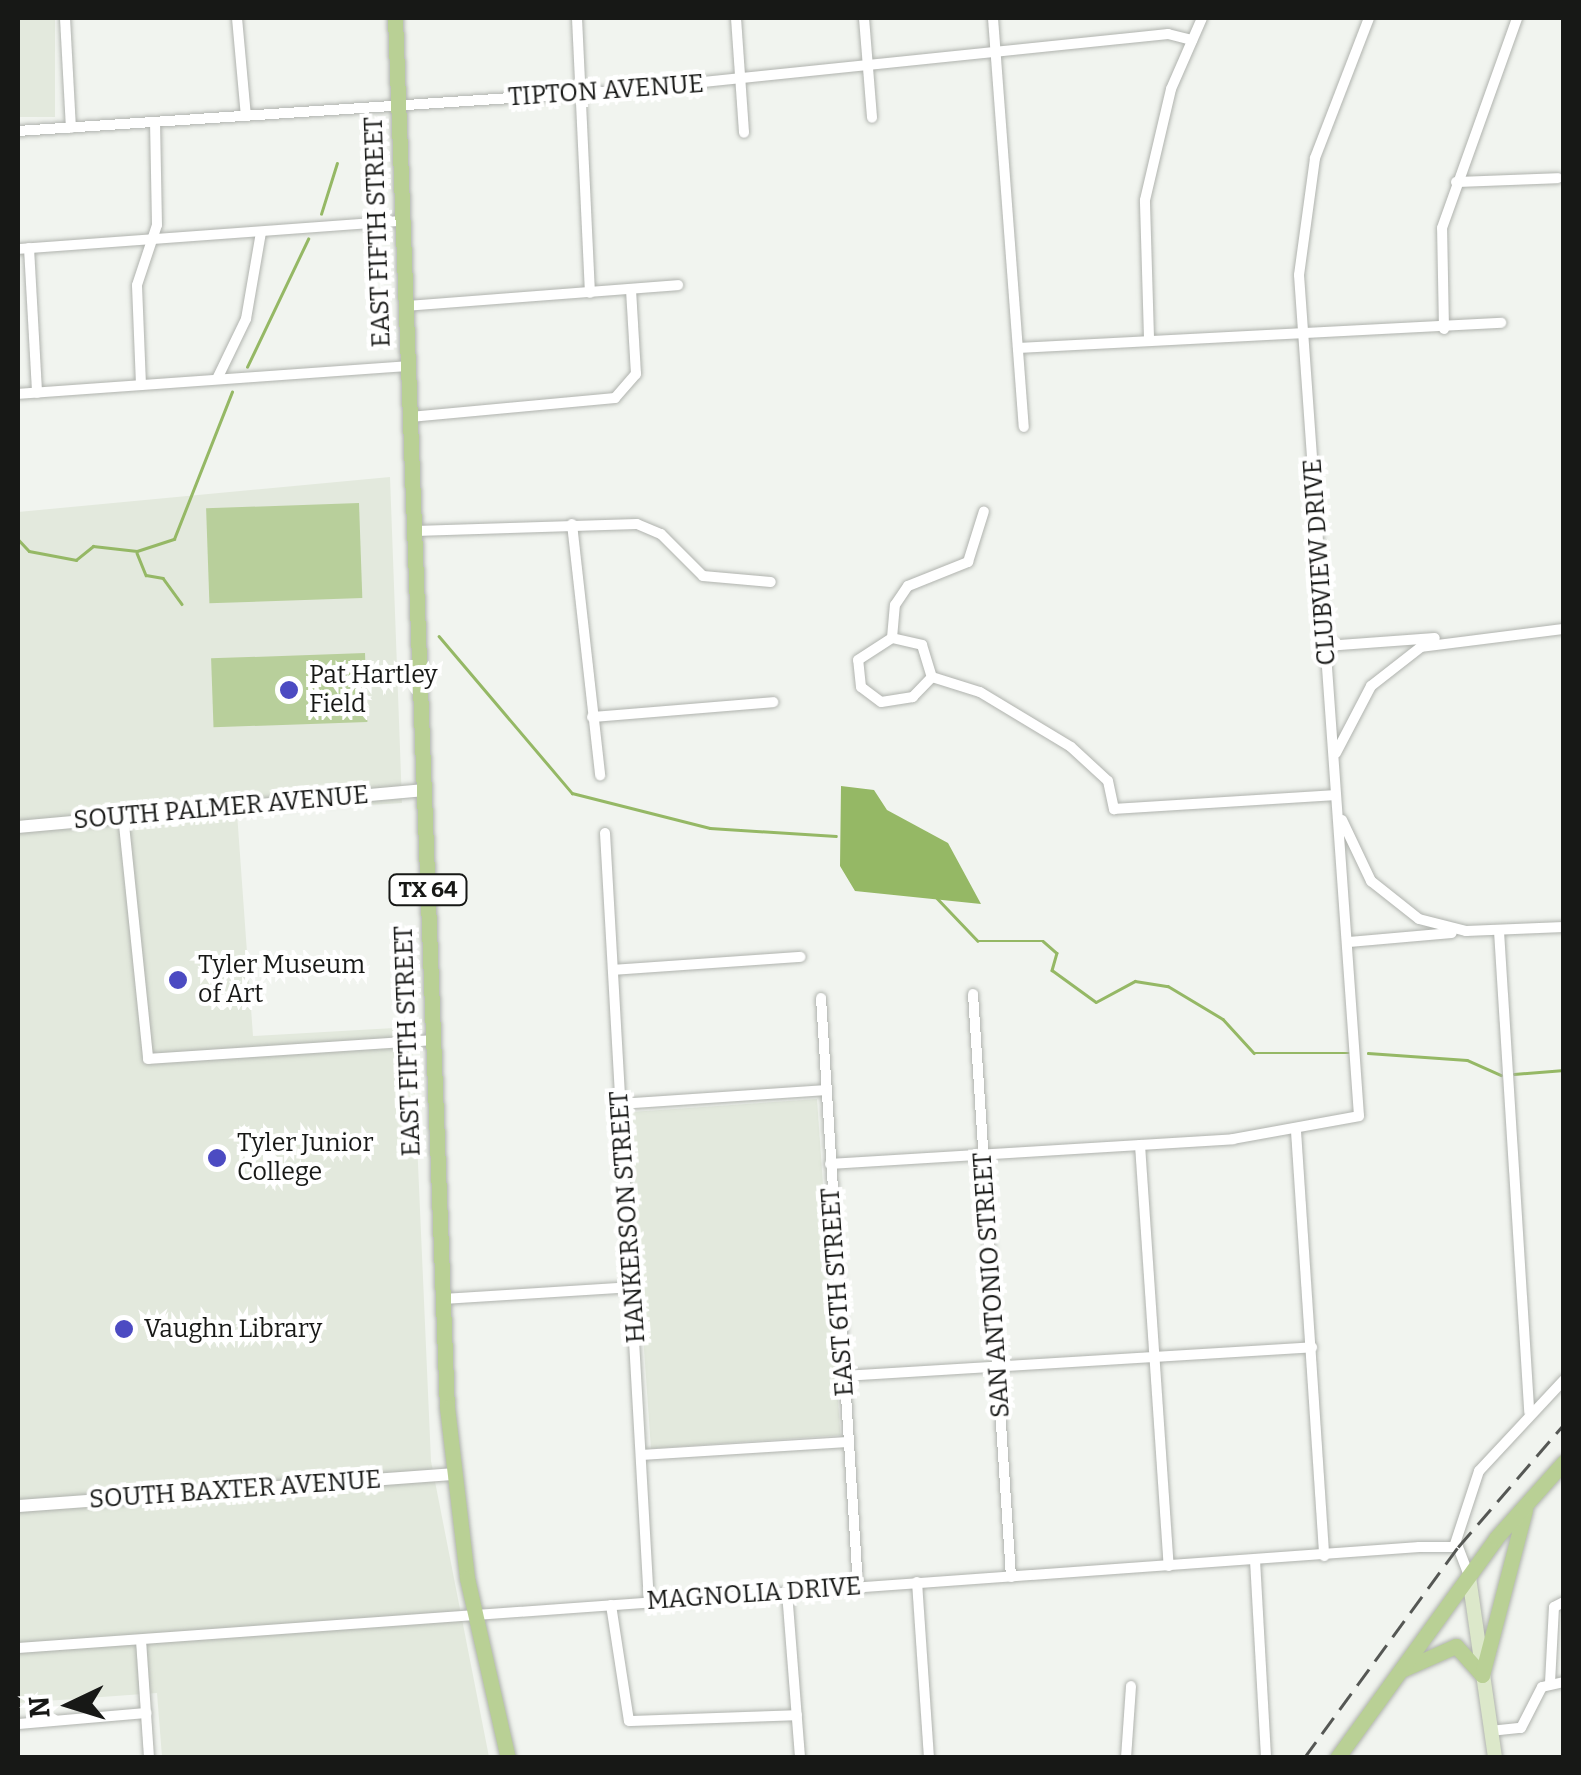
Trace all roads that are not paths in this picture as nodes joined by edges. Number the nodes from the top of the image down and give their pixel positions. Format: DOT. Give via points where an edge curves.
graph roads {
  1 [pos="66,18"];
  2 [pos="237,18"];
  3 [pos="396,18"];
  4 [pos="577,18"];
  5 [pos="736,18"];
  6 [pos="864,18"];
  7 [pos="993,18"];
  8 [pos="1202,18"];
  9 [pos="1369,18"];
  10 [pos="1516,18"];
  11 [pos="1192,40"];
  12 [pos="996,50"];
  13 [pos="868,65"];
  14 [pos="740,80"];
  15 [pos="580,94"];
  16 [pos="399,105"];
  17 [pos="246,116"];
  18 [pos="872,118"];
  19 [pos="155,123"];
  20 [pos="71,128"];
  21 [pos="18,132"];
  22 [pos="744,133"];
  23 [pos="1558,178"];
  24 [pos="1456,182"];
  25 [pos="402,222"];
  26 [pos="261,232"];
  27 [pos="149,238"];
  28 [pos="23,248"];
  29 [pos="678,285"];
  30 [pos="631,289"];
  31 [pos="590,292"];
  32 [pos="406,306"];
  33 [pos="1501,323"];
  34 [pos="1444,328"];
  35 [pos="1149,338"];
  36 [pos="1305,339"];
  37 [pos="1018,348"];
  38 [pos="408,366"];
  39 [pos="217,379"];
  40 [pos="142,385"];
  41 [pos="37,393"];
  42 [pos="18,394"];
  43 [pos="410,418"];
  44 [pos="1024,427"];
  45 [pos="984,511"];
  46 [pos="572,524"];
  47 [pos="415,531"];
  48 [pos="772,582"];
  49 [pos="1564,630"];
  50 [pos="1457,637"];
  51 [pos="892,638"];
  52 [pos="1326,646"];
  53 [pos="932,677"];
  54 [pos="773,702"];
  55 [pos="592,717"];
  56 [pos="1334,762"];
  57 [pos="600,775"];
  58 [pos="424,790"];
  59 [pos="1336,796"];
  60 [pos="1337,810"];
  61 [pos="123,815"];
  62 [pos="18,826"];
  63 [pos="605,833"];
  64 [pos="1564,927"];
  65 [pos="1466,931"];
  66 [pos="1498,931"];
  67 [pos="1349,942"];
  68 [pos="801,957"];
  69 [pos="613,970"];
  70 [pos="973,994"];
  71 [pos="821,998"];
  72 [pos="433,1040"];
  73 [pos="826,1090"];
  74 [pos="620,1104"];
  75 [pos="1296,1131"];
  76 [pos="1140,1145"];
  77 [pos="982,1154"];
  78 [pos="830,1164"];
  79 [pos="632,1287"];
  80 [pos="444,1299"];
  81 [pos="1312,1347"];
  82 [pos="1154,1357"];
  83 [pos="998,1366"];
  84 [pos="844,1376"];
  85 [pos="1564,1380"];
  86 [pos="1529,1412"];
  87 [pos="847,1442"];
  88 [pos="642,1456"];
  89 [pos="1564,1462"];
  90 [pos="453,1474"];
  91 [pos="1528,1502"];
  92 [pos="18,1506"];
  93 [pos="1454,1547"];
  94 [pos="1324,1556"];
  95 [pos="1255,1560"];
  96 [pos="1169,1566"];
  97 [pos="1011,1577"];
  98 [pos="1469,1577"];
  99 [pos="918,1582"];
  100 [pos="858,1586"];
  101 [pos="787,1592"];
  102 [pos="649,1602"];
  103 [pos="1564,1602"];
  104 [pos="611,1605"];
  105 [pos="474,1616"];
  106 [pos="142,1640"];
  107 [pos="18,1648"];
  108 [pos="1401,1670"];
  109 [pos="1482,1675"];
  110 [pos="1564,1682"];
  111 [pos="1550,1683"];
  112 [pos="1131,1686"];
  113 [pos="146,1713"];
  114 [pos="797,1715"];
  115 [pos="18,1724"];
  116 [pos="1490,1730"];
  117 [pos="149,1758"];
  118 [pos="508,1758"];
  119 [pos="800,1758"];
  120 [pos="929,1758"];
  121 [pos="1126,1758"];
  122 [pos="1266,1758"];
  123 [pos="1337,1758"];
  124 [pos="1494,1758"];
  1 -- 20 [label="street"];
  2 -- 17 [label="street"];
  3 -- 16 [label="main road, EAST FIFTH STREET / TX 64"];
  4 -- 15 [label="street"];
  5 -- 14 [label="street"];
  6 -- 13 [label="street"];
  7 -- 12 [label="street"];
  8 -- 11 [label="street"];
  9 -- 36 [label="street, CLUBVIEW DRIVE" via="1310,178 1299,275"];
  10 -- 24 [label="street"];
  11 -- 12 [label="street, TIPTON AVENUE" via="1168,34"];
  11 -- 35 [label="street" via="1145,200"];
  12 -- 13 [label="street, TIPTON AVENUE"];
  12 -- 37 [label="street"];
  13 -- 14 [label="street, TIPTON AVENUE"];
  13 -- 18 [label="street"];
  14 -- 15 [label="street, TIPTON AVENUE"];
  14 -- 22 [label="street"];
  15 -- 16 [label="street, TIPTON AVENUE"];
  15 -- 31 [label="street"];
  16 -- 17 [label="street, TIPTON AVENUE"];
  16 -- 25 [label="main road, EAST FIFTH STREET / TX 64"];
  17 -- 19 [label="street, TIPTON AVENUE"];
  19 -- 20 [label="street, TIPTON AVENUE"];
  19 -- 27 [label="street" via="157,225"];
  20 -- 21 [label="street, TIPTON AVENUE"];
  23 -- 24 [label="street"];
  24 -- 34 [label="street" via="1438,251"];
  25 -- 26 [label="street"];
  25 -- 32 [label="main road, EAST FIFTH STREET / TX 64"];
  26 -- 27 [label="street"];
  26 -- 39 [label="street" via="246,319"];
  27 -- 28 [label="street"];
  27 -- 40 [label="street" via="137,285"];
  28 -- 41 [label="street"];
  29 -- 30 [label="street"];
  30 -- 31 [label="street"];
  30 -- 43 [label="street" via="636,374 616,398"];
  31 -- 32 [label="street"];
  32 -- 38 [label="main road, EAST FIFTH STREET / TX 64"];
  33 -- 34 [label="street"];
  34 -- 36 [label="street"];
  35 -- 36 [label="street"];
  35 -- 37 [label="street"];
  36 -- 52 [label="street, CLUBVIEW DRIVE"];
  37 -- 44 [label="street"];
  38 -- 39 [label="street"];
  38 -- 43 [label="main road, EAST FIFTH STREET / TX 64"];
  39 -- 40 [label="street"];
  40 -- 41 [label="street"];
  41 -- 42 [label="street"];
  43 -- 47 [label="main road, EAST FIFTH STREET / TX 64"];
  45 -- 51 [label="street" via="964,566 900,594"];
  46 -- 47 [label="street"];
  46 -- 48 [label="street" via="648,527 703,576"];
  46 -- 55 [label="street"];
  47 -- 58 [label="main road, EAST FIFTH STREET / TX 64"];
  49 -- 50 [label="street"];
  50 -- 52 [label="street"];
  50 -- 56 [label="street" via="1422,648 1378,678"];
  51 -- 53 [label="street" via="922,645"];
  51 -- 53 [label="street" via="858,660 869,697 906,699"];
  52 -- 56 [label="street, CLUBVIEW DRIVE"];
  53 -- 59 [label="street" via="980,692 1071,748 1108,781 1114,809"];
  54 -- 55 [label="street"];
  55 -- 57 [label="street"];
  56 -- 59 [label="street, CLUBVIEW DRIVE"];
  58 -- 61 [label="street, SOUTH PALMER AVENUE"];
  58 -- 72 [label="main road, EAST FIFTH STREET / TX 64"];
  59 -- 60 [label="street, CLUBVIEW DRIVE"];
  60 -- 65 [label="street" via="1388,900"];
  60 -- 67 [label="street, CLUBVIEW DRIVE"];
  61 -- 62 [label="street, SOUTH PALMER AVENUE"];
  61 -- 72 [label="street" via="148,1059"];
  63 -- 69 [label="street, HANKERSON STREET"];
  64 -- 66 [label="street"];
  65 -- 66 [label="street"];
  65 -- 67 [label="street"];
  66 -- 86 [label="street"];
  67 -- 75 [label="street, CLUBVIEW DRIVE" via="1358,1116"];
  68 -- 69 [label="street"];
  69 -- 74 [label="street, HANKERSON STREET"];
  70 -- 77 [label="street, SAN ANTONIO STREET"];
  71 -- 73 [label="street, EAST 6TH STREET"];
  72 -- 80 [label="main road, EAST FIFTH STREET / TX 64"];
  73 -- 74 [label="street"];
  73 -- 78 [label="street, EAST 6TH STREET"];
  74 -- 79 [label="street, HANKERSON STREET"];
  75 -- 76 [label="street"];
  75 -- 81 [label="street"];
  76 -- 77 [label="street"];
  76 -- 82 [label="street"];
  77 -- 78 [label="street"];
  77 -- 83 [label="street, SAN ANTONIO STREET"];
  78 -- 84 [label="street, EAST 6TH STREET"];
  79 -- 80 [label="street"];
  79 -- 88 [label="street, HANKERSON STREET"];
  80 -- 90 [label="main road, EAST FIFTH STREET / TX 64"];
  81 -- 82 [label="street"];
  81 -- 94 [label="street"];
  82 -- 83 [label="street"];
  82 -- 96 [label="street"];
  83 -- 84 [label="street"];
  83 -- 97 [label="street, SAN ANTONIO STREET"];
  84 -- 87 [label="street, EAST 6TH STREET"];
  85 -- 86 [label="street"];
  86 -- 93 [label="street" via="1470,1487"];
  87 -- 88 [label="street"];
  87 -- 100 [label="street, EAST 6TH STREET"];
  88 -- 102 [label="street, HANKERSON STREET"];
  89 -- 91 [label="main road"];
  90 -- 92 [label="street, SOUTH BAXTER AVENUE"];
  90 -- 105 [label="main road, EAST FIFTH STREET / TX 64"];
  91 -- 98 [label="main road"];
  91 -- 109 [label="main road"];
  93 -- 94 [label="street, MAGNOLIA DRIVE"];
  93 -- 98 [label="street"];
  94 -- 95 [label="street, MAGNOLIA DRIVE"];
  95 -- 96 [label="street, MAGNOLIA DRIVE"];
  95 -- 122 [label="street"];
  96 -- 97 [label="street, MAGNOLIA DRIVE"];
  97 -- 99 [label="street, MAGNOLIA DRIVE"];
  98 -- 108 [label="main road"];
  98 -- 109 [label="main road"];
  99 -- 100 [label="street, MAGNOLIA DRIVE"];
  99 -- 120 [label="street"];
  100 -- 101 [label="street, MAGNOLIA DRIVE"];
  101 -- 102 [label="street, MAGNOLIA DRIVE"];
  101 -- 114 [label="street"];
  102 -- 104 [label="street, MAGNOLIA DRIVE"];
  103 -- 111 [label="street" via="1554,1607"];
  104 -- 105 [label="street, MAGNOLIA DRIVE"];
  104 -- 114 [label="street" via="629,1720"];
  105 -- 106 [label="street, MAGNOLIA DRIVE"];
  105 -- 118 [label="main road, EAST FIFTH STREET / TX 64"];
  106 -- 107 [label="street, MAGNOLIA DRIVE"];
  106 -- 113 [label="street"];
  108 -- 109 [label="main road" via="1456,1646"];
  108 -- 123 [label="main road"];
  109 -- 116 [label="main road"];
  110 -- 111 [label="street"];
  111 -- 116 [label="street" via="1526,1725"];
  112 -- 121 [label="street"];
  113 -- 115 [label="street"];
  113 -- 117 [label="street"];
  114 -- 119 [label="street"];
  116 -- 124 [label="main road"];
}
